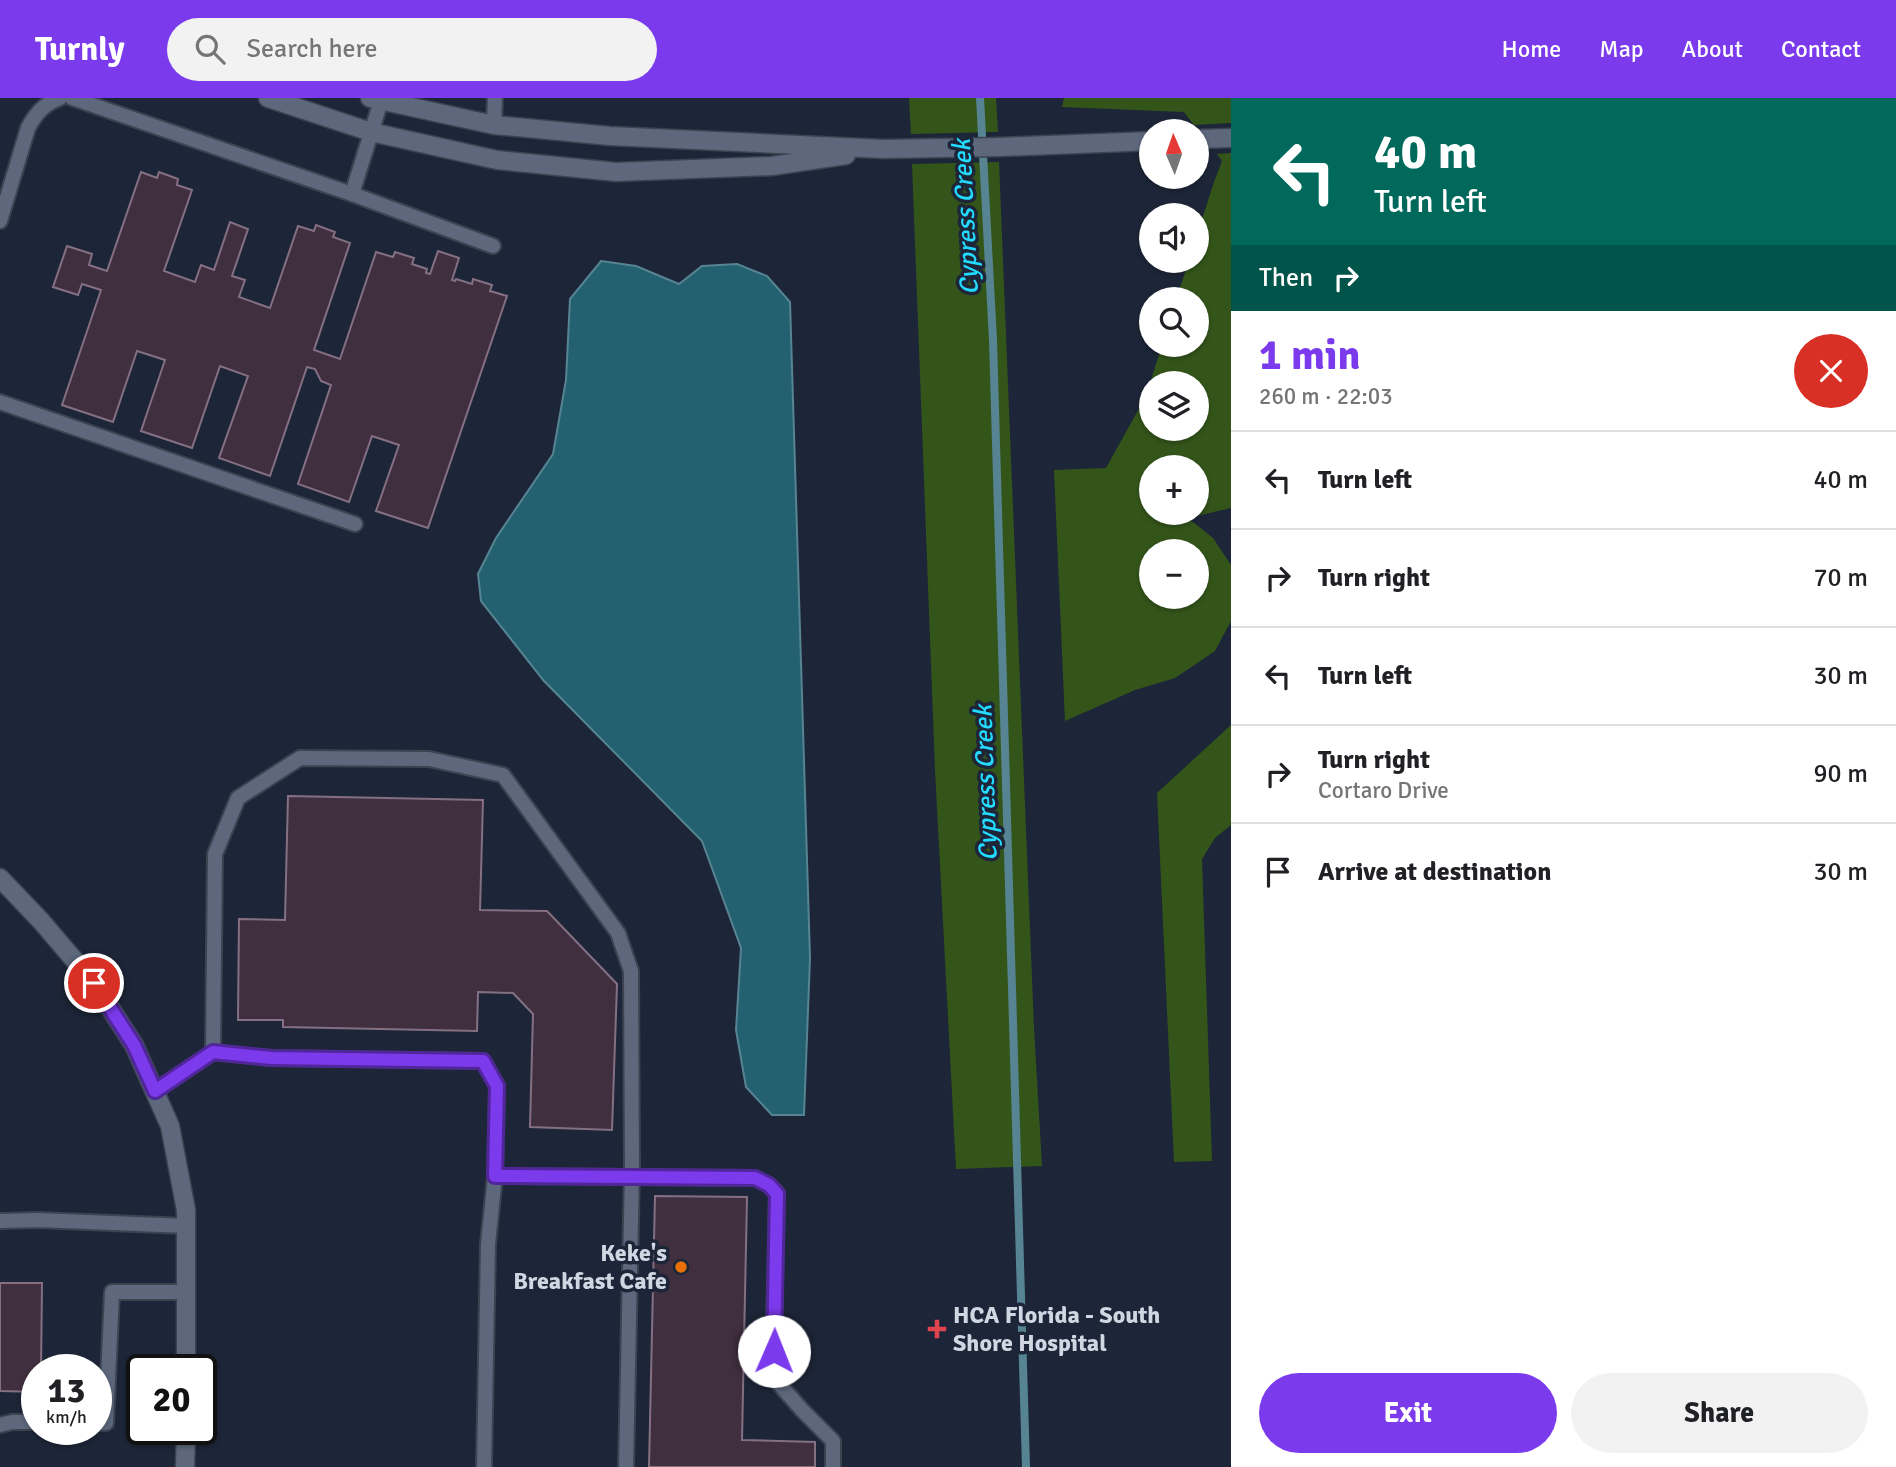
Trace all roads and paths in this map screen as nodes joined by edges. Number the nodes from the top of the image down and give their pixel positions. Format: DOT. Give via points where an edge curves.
graph roads {
  1 [pos="60,98"];
  2 [pos="72,98"];
  3 [pos="268,98"];
  4 [pos="495,98"];
  5 [pos="376,100"];
  6 [pos="494,125"];
  7 [pos="371,132"];
  8 [pos="1231,138"];
  9 [pos="1209,139"];
  10 [pos="1139,142"];
  11 [pos="884,149"];
  12 [pos="352,194"];
  13 [pos="0,221"];
  14 [pos="493,246"];
  15 [pos="0,402"];
  16 [pos="355,524"];
  17 [pos="0,878"];
  18 [pos="213,1052"];
  19 [pos="155,1091"];
  20 [pos="495,1176"];
  21 [pos="632,1176"];
  22 [pos="0,1221"];
  23 [pos="186,1226"];
  24 [pos="186,1292"];
  25 [pos="109,1354"];
  26 [pos="186,1354"];
  27 [pos="21,1422"];
  28 [pos="0,1424"];
  29 [pos="186,1445"];
  30 [pos="186,1467"];
  31 [pos="484,1467"];
  32 [pos="626,1467"];
  33 [pos="833,1467"];
  1 -- 13 [label="lane" via="35,114 28,128"];
  2 -- 12 [label="lane"];
  3 -- 7 [label="street"];
  4 -- 6 [label="lane"];
  5 -- 6 [label="street"];
  5 -- 7 [label="lane"];
  6 -- 11 [label="street" via="610,136"];
  7 -- 11 [label="street" via="497,160 617,172 772,166"];
  7 -- 12 [label="lane"];
  8 -- 9 [label="street"];
  10 -- 11 [label="street"];
  12 -- 14 [label="lane"];
  15 -- 16 [label="lane"];
  17 -- 19 [label="street" via="94,983 134,1045"];
  18 -- 19 [label="lane"];
  18 -- 20 [label="lane" via="271,1058 483,1061 497,1086"];
  18 -- 21 [label="lane" via="215,854 238,798 300,758 429,759 503,775 618,933 631,971"];
  19 -- 23 [label="street" via="170,1126"];
  20 -- 21 [label="lane"];
  20 -- 31 [label="lane" via="488,1244"];
  21 -- 32 [label="lane"];
  21 -- 33 [label="lane" via="755,1178 777,1194 773,1377 833,1441"];
  22 -- 23 [label="lane"];
  23 -- 24 [label="street"];
  24 -- 25 [label="lane" via="112,1292"];
  24 -- 26 [label="street"];
  27 -- 28 [label="lane"];
  29 -- 30 [label="street"];
}
